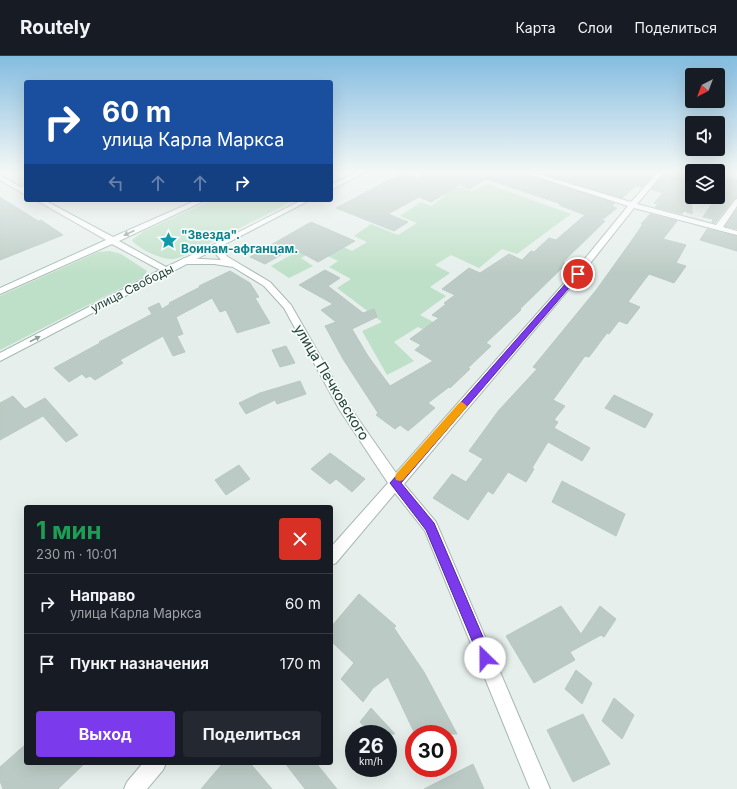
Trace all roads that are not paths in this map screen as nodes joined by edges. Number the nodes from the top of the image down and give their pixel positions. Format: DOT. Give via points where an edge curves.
graph roads {
  1 [pos="50,206"];
  2 [pos="186,206"];
  3 [pos="295,206"];
  4 [pos="631,206"];
  5 [pos="637,206"];
  6 [pos="733,206"];
  7 [pos="718,228"];
  8 [pos="737,233"];
  9 [pos="113,240"];
  10 [pos="218,246"];
  11 [pos="184,261"];
  12 [pos="242,268"];
  13 [pos="166,270"];
  14 [pos="0,291"];
  15 [pos="0,357"];
  16 [pos="395,483"];
  17 [pos="333,556"];
  18 [pos="154,765"];
  19 [pos="134,789"];
  20 [pos="540,789"];
  1 -- 9 [label="street"];
  2 -- 9 [label="street, one-way"];
  3 -- 10 [label="street, улица Свободы"];
  4 -- 16 [label="street" via="578,274"];
  5 -- 7 [label="street"];
  6 -- 7 [label="street"];
  7 -- 8 [label="street"];
  9 -- 13 [label="street"];
  9 -- 14 [label="street"];
  10 -- 11 [label="street, улица Свободы"];
  10 -- 12 [label="street" via="220,254 225,259"];
  11 -- 12 [label="street" via="221,261"];
  11 -- 13 [label="street, улица Свободы"];
  12 -- 16 [label="street, улица Печковского" via="266,284 288,307 343,406"];
  15 -- 13 [label="street, улица Свободы, one-way"];
  16 -- 17 [label="street"];
  16 -- 20 [label="street, улица Печковского" via="431,527"];
  18 -- 19 [label="street"];
}
